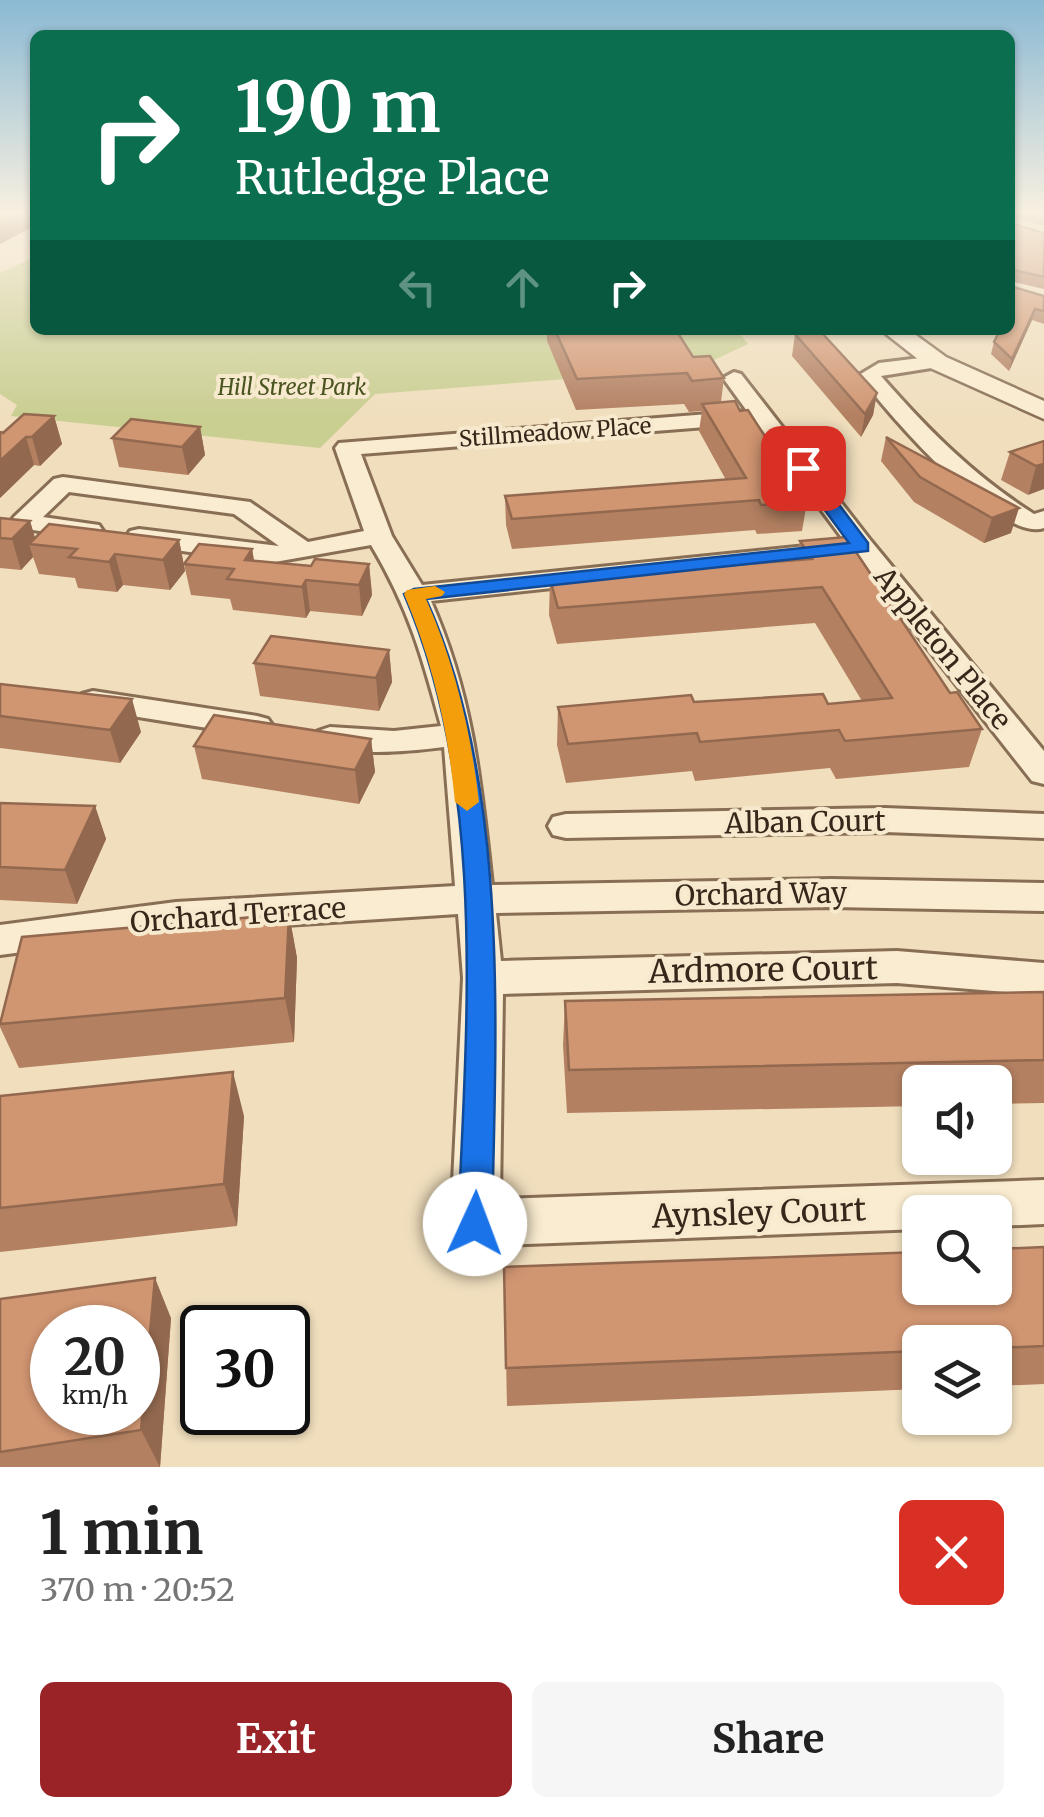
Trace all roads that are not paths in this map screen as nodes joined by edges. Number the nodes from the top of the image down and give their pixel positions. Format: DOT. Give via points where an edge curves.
graph roads {
  1 [pos="900,335"];
  2 [pos="937,362"];
  3 [pos="734,378"];
  4 [pos="1044,411"];
  5 [pos="764,416"];
  6 [pos="1044,519"];
  7 [pos="379,536"];
  8 [pos="862,547"];
  9 [pos="303,551"];
  10 [pos="414,594"];
  11 [pos="57,695"];
  12 [pos="460,734"];
  13 [pos="1044,773"];
  14 [pos="566,826"];
  15 [pos="1044,826"];
  16 [pos="1044,898"];
  17 [pos="478,899"];
  18 [pos="0,940"];
  19 [pos="482,978"];
  20 [pos="1044,979"];
  21 [pos="1044,1202"];
  1 -- 2 [label="street"];
  2 -- 4 [label="street"];
  2 -- 6 [label="street" via="869,375 978,490 1032,524"];
  3 -- 5 [label="street, Appleton Place"];
  5 -- 7 [label="street, Stillmeadow Place" via="347,448"];
  5 -- 8 [label="street, Appleton Place"];
  7 -- 9 [label="street"];
  7 -- 10 [label="street"];
  8 -- 10 [label="street"];
  8 -- 13 [label="street, Appleton Place"];
  9 -- 9 [label="street" via="268,555 23,522 62,484 241,507"];
  10 -- 12 [label="street"];
  11 -- 12 [label="street" via="369,742"];
  12 -- 17 [label="street"];
  14 -- 15 [label="street, Alban Court" via="885,820"];
  16 -- 17 [label="street, Orchard Way" via="832,892"];
  17 -- 18 [label="street, Orchard Terrace" via="176,917"];
  17 -- 19 [label="street"];
  19 -- 20 [label="street, Ardmore Court" via="897,967"];
  19 -- 21 [label="street, Aynsley Court" via="475,1224"];
}
